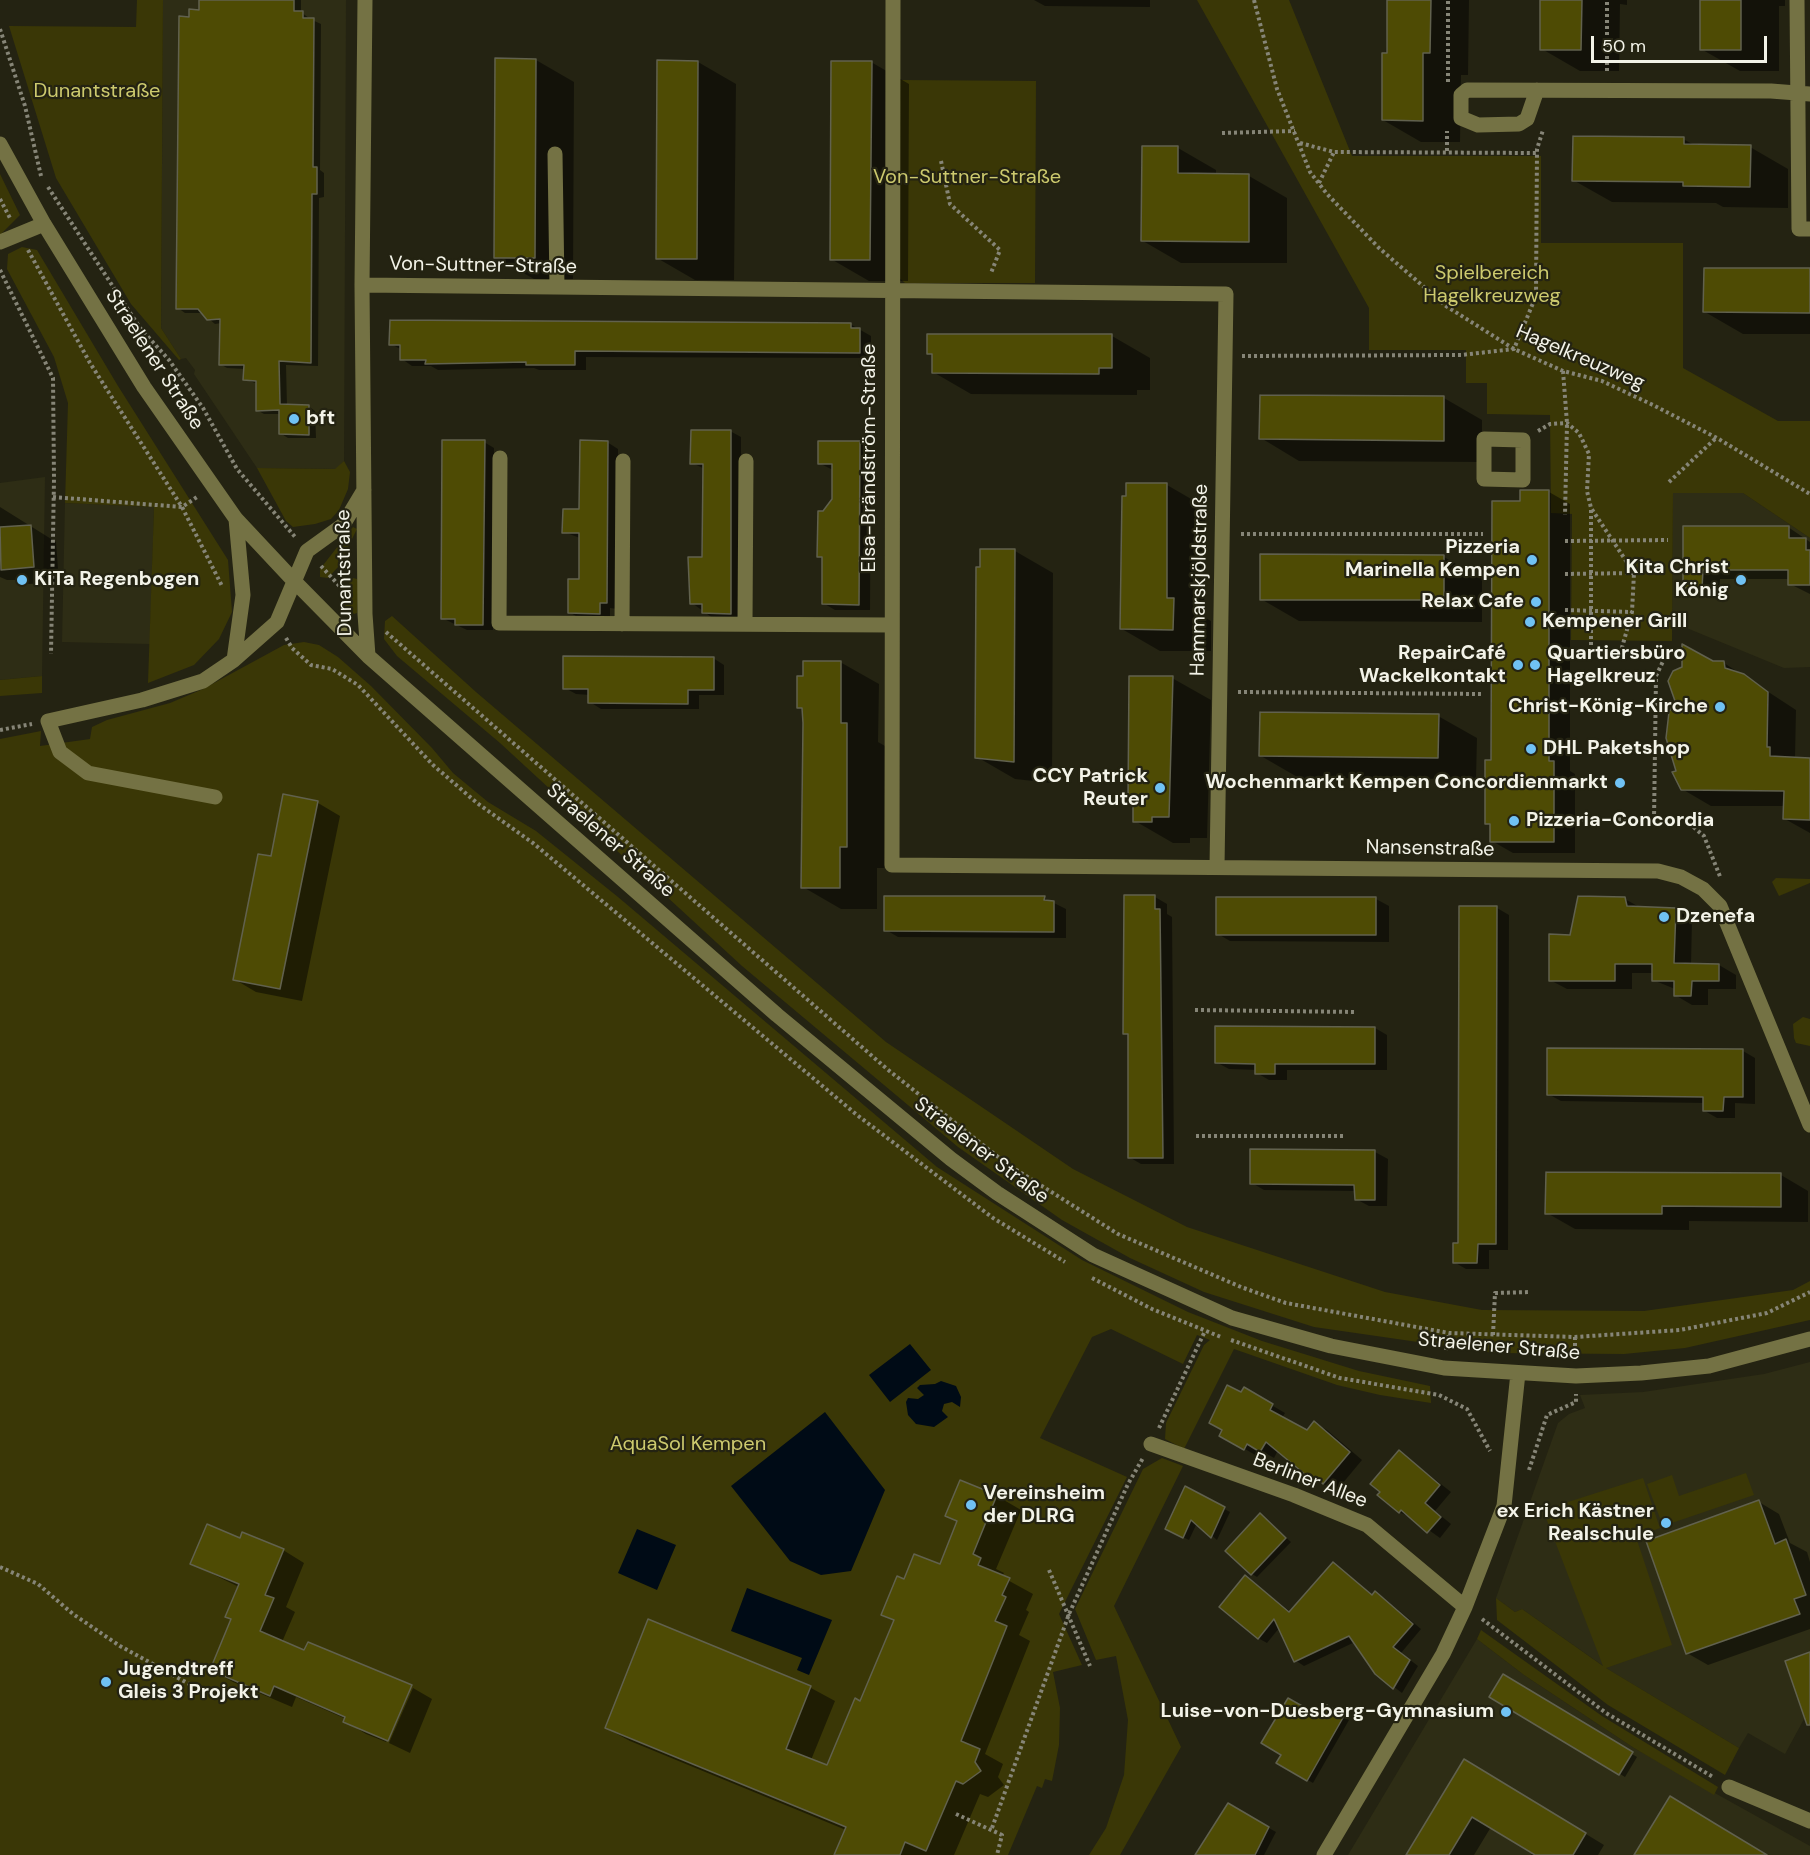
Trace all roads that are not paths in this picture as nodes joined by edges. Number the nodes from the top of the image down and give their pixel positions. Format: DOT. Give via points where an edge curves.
graph roads {
  1 [pos="365,0"];
  2 [pos="893,0"];
  3 [pos="1797,0"];
  4 [pos="1537,90"];
  5 [pos="1804,94"];
  6 [pos="0,144"];
  7 [pos="555,154"];
  8 [pos="44,224"];
  9 [pos="1810,229"];
  10 [pos="0,242"];
  11 [pos="362,285"];
  12 [pos="557,287"];
  13 [pos="891,291"];
  14 [pos="1226,294"];
  15 [pos="500,458"];
  16 [pos="623,460"];
  17 [pos="746,460"];
  18 [pos="364,490"];
  19 [pos="236,519"];
  20 [pos="295,582"];
  21 [pos="622,624"];
  22 [pos="745,624"];
  23 [pos="891,625"];
  24 [pos="368,656"];
  25 [pos="234,660"];
  26 [pos="215,797"];
  27 [pos="892,864"];
  28 [pos="1216,867"];
  29 [pos="1810,1125"];
  30 [pos="1810,1339"];
  31 [pos="1518,1373"];
  32 [pos="1151,1444"];
  33 [pos="1465,1607"];
  34 [pos="1729,1787"];
  35 [pos="1810,1821"];
  36 [pos="1324,1855"];
  1 -- 11 [label="street, Dunantstraße"];
  2 -- 13 [label="street"];
  3 -- 5 [label="street"];
  4 -- 4 [label="street" via="1467,90 1461,95 1461,118 1478,125 1519,123 1527,119"];
  4 -- 5 [label="street"];
  5 -- 9 [label="street" via="1799,229"];
  6 -- 8 [label="street, Straelener Straße"];
  7 -- 12 [label="street"];
  8 -- 10 [label="street"];
  8 -- 19 [label="street, Straelener Straße" via="144,387"];
  11 -- 12 [label="street, Von-Suttner-Straße"];
  11 -- 18 [label="street, Dunantstraße"];
  12 -- 13 [label="street, Von-Suttner-Straße"];
  13 -- 14 [label="street, Von-Suttner-Straße"];
  13 -- 23 [label="street, Elsa-Brändström-Straße"];
  14 -- 28 [label="street, Hammarskjöldstraße"];
  15 -- 21 [label="street" via="499,623"];
  16 -- 21 [label="street"];
  17 -- 22 [label="street"];
  18 -- 20 [label="street, Dunantstraße" via="343,525 307,551"];
  18 -- 24 [label="street, Dunantstraße"];
  19 -- 20 [label="street, Straelener Straße"];
  19 -- 25 [label="street" via="243,595"];
  20 -- 24 [label="street, Straelener Straße"];
  20 -- 25 [label="street" via="277,622"];
  21 -- 22 [label="street"];
  22 -- 23 [label="street"];
  23 -- 27 [label="street, Elsa-Brändström-Straße"];
  24 -- 31 [label="street, Straelener Straße" via="777,1015 887,1106 997,1193 1093,1255 1232,1317 1331,1346 1444,1368"];
  25 -- 26 [label="street" via="203,681 48,722 60,752 88,773"];
  27 -- 28 [label="street, Nansenstraße"];
  28 -- 29 [label="street, Nansenstraße" via="1658,871 1681,877 1703,889 1720,906"];
  30 -- 31 [label="street, Straelener Straße" via="1709,1366 1576,1376"];
  31 -- 33 [label="street" via="1504,1506"];
  32 -- 33 [label="street, Berliner Allee" via="1367,1525"];
  33 -- 36 [label="street" via="1443,1654"];
  34 -- 35 [label="street"];
}
